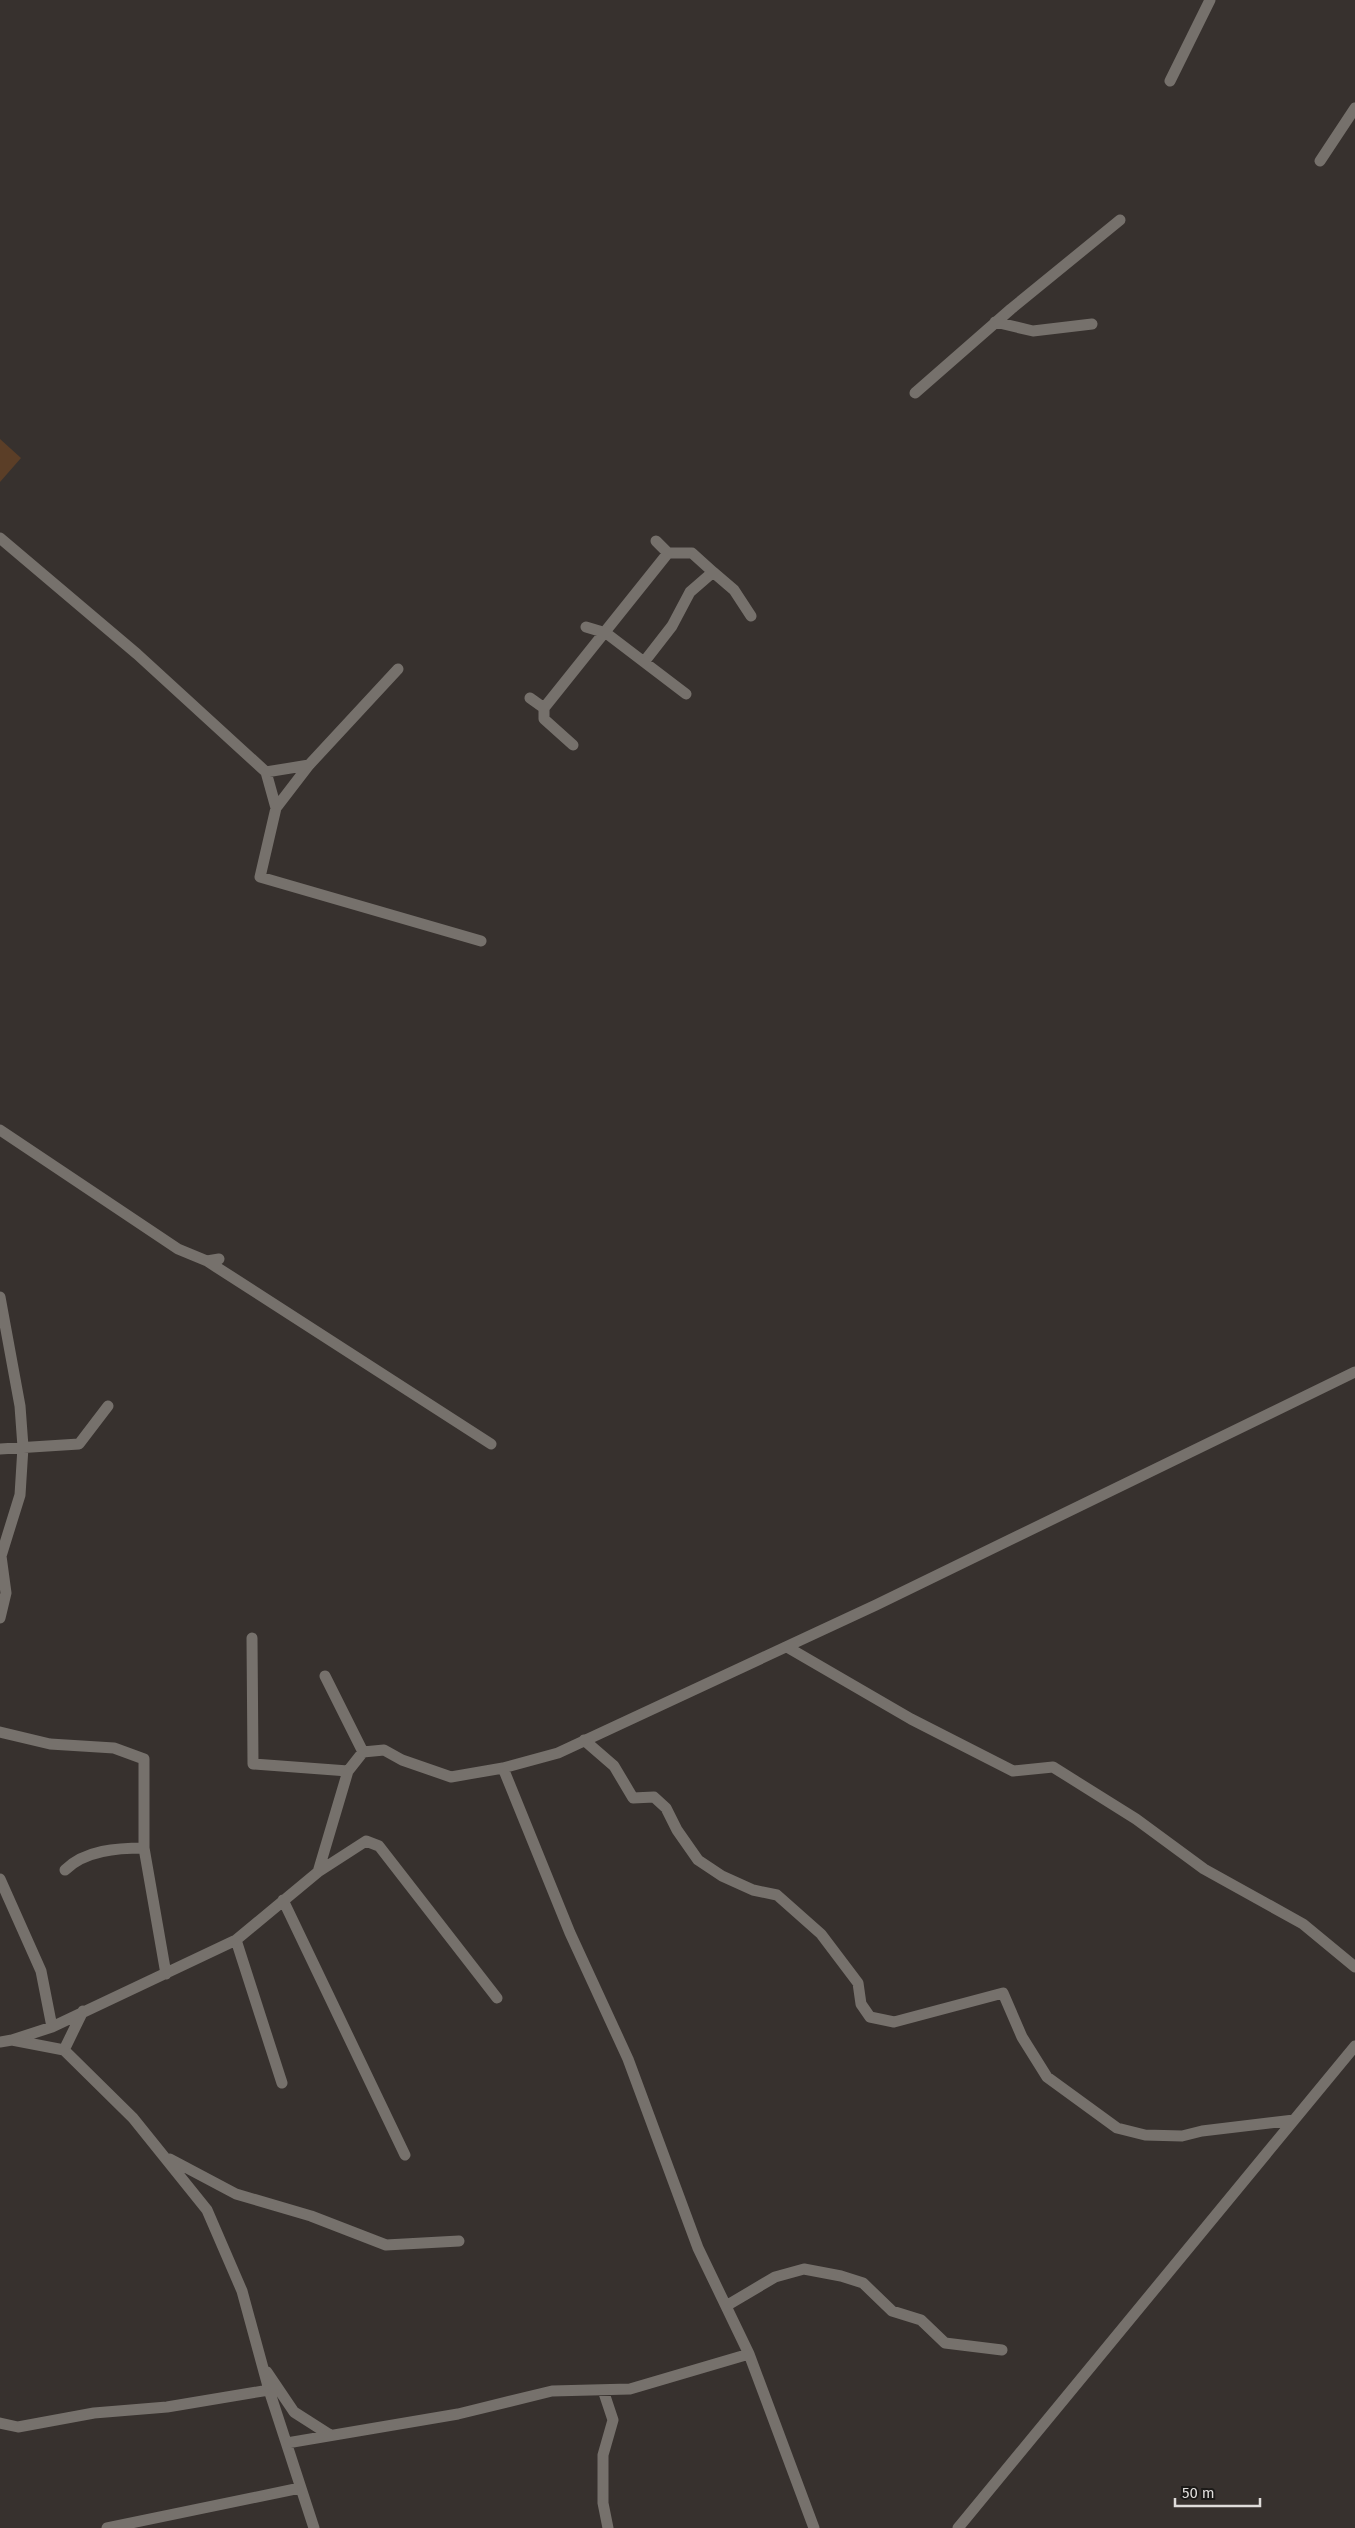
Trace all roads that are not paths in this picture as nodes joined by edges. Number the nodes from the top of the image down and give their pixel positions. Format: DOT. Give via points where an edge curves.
graph roads {
  1 [pos="1210,0"];
  2 [pos="1170,81"];
  3 [pos="1355,108"];
  4 [pos="1320,160"];
  5 [pos="1120,220"];
  6 [pos="996,322"];
  7 [pos="1092,324"];
  8 [pos="915,393"];
  9 [pos="0,538"];
  10 [pos="656,541"];
  11 [pos="668,553"];
  12 [pos="713,572"];
  13 [pos="751,616"];
  14 [pos="586,627"];
  15 [pos="606,633"];
  16 [pos="644,662"];
  17 [pos="398,669"];
  18 [pos="686,694"];
  19 [pos="530,698"];
  20 [pos="544,708"];
  21 [pos="572,745"];
  22 [pos="308,766"];
  23 [pos="266,772"];
  24 [pos="276,808"];
  25 [pos="481,941"];
  26 [pos="0,1130"];
  27 [pos="219,1259"];
  28 [pos="207,1261"];
  29 [pos="0,1298"];
  30 [pos="1355,1372"];
  31 [pos="108,1406"];
  32 [pos="491,1444"];
  33 [pos="23,1447"];
  34 [pos="0,1449"];
  35 [pos="0,1618"];
  36 [pos="252,1638"];
  37 [pos="787,1648"];
  38 [pos="326,1676"];
  39 [pos="0,1732"];
  40 [pos="584,1740"];
  41 [pos="362,1752"];
  42 [pos="503,1768"];
  43 [pos="348,1771"];
  44 [pos="144,1848"];
  45 [pos="65,1870"];
  46 [pos="318,1872"];
  47 [pos="0,1879"];
  48 [pos="283,1900"];
  49 [pos="236,1940"];
  50 [pos="1355,1967"];
  51 [pos="166,1974"];
  52 [pos="497,1998"];
  53 [pos="83,2011"];
  54 [pos="52,2026"];
  55 [pos="12,2040"];
  56 [pos="0,2042"];
  57 [pos="1355,2046"];
  58 [pos="64,2050"];
  59 [pos="282,2083"];
  60 [pos="1294,2120"];
  61 [pos="406,2155"];
  62 [pos="166,2158"];
  63 [pos="459,2241"];
  64 [pos="726,2306"];
  65 [pos="1002,2350"];
  66 [pos="749,2354"];
  67 [pos="263,2367"];
  68 [pos="269,2390"];
  69 [pos="602,2390"];
  70 [pos="0,2424"];
  71 [pos="330,2435"];
  72 [pos="287,2443"];
  73 [pos="300,2488"];
  74 [pos="107,2528"];
  75 [pos="314,2528"];
  76 [pos="608,2528"];
  77 [pos="814,2528"];
  78 [pos="958,2528"];
  1 -- 2 [label="street"];
  3 -- 4 [label="street"];
  5 -- 6 [label="street"];
  6 -- 7 [label="street" via="1033,331"];
  6 -- 8 [label="street"];
  9 -- 23 [label="street" via="136,654"];
  10 -- 11 [label="street"];
  11 -- 12 [label="street" via="692,553"];
  11 -- 15 [label="street" via="636,590"];
  12 -- 13 [label="street" via="734,590"];
  12 -- 16 [label="street" via="690,592 672,626"];
  14 -- 15 [label="street"];
  15 -- 16 [label="street"];
  15 -- 20 [label="street"];
  16 -- 18 [label="street"];
  17 -- 22 [label="street"];
  19 -- 20 [label="street"];
  20 -- 21 [label="street" via="544,719"];
  22 -- 23 [label="street"];
  22 -- 24 [label="street"];
  23 -- 24 [label="street"];
  24 -- 25 [label="street" via="260,877"];
  26 -- 28 [label="street" via="178,1249"];
  27 -- 28 [label="street"];
  28 -- 32 [label="street"];
  29 -- 33 [label="street" via="20,1406"];
  30 -- 37 [label="street"];
  31 -- 33 [label="street" via="80,1444"];
  33 -- 34 [label="street"];
  33 -- 35 [label="street" via="20,1495 1,1556 6,1593"];
  36 -- 43 [label="street" via="253,1764"];
  37 -- 40 [label="street"];
  37 -- 50 [label="street" via="911,1719 1013,1771 1053,1767 1136,1819 1204,1869 1303,1924"];
  38 -- 41 [label="street"];
  39 -- 44 [label="street" via="50,1744 114,1748 144,1759"];
  40 -- 42 [label="street" via="558,1753"];
  40 -- 60 [label="street" via="614,1766 633,1798 654,1797 666,1808 698,1860 722,1876 753,1890 777,1895 822,1934 858,1982 861,2004 870,2017 894,2022 1002,1993 1022,2037 1047,2077 1117,2128 1145,2134 1182,2136"];
  41 -- 42 [label="street" via="384,1750 402,1760 451,1777"];
  41 -- 43 [label="street"];
  42 -- 64 [label="street" via="570,1933 628,2059 698,2248"];
  43 -- 46 [label="street"];
  44 -- 45 [label="street" via="116,1848 74,1861"];
  44 -- 51 [label="street"];
  46 -- 48 [label="street"];
  46 -- 52 [label="street" via="366,1841 379,1846"];
  47 -- 54 [label="street" via="41,1970"];
  48 -- 49 [label="street"];
  48 -- 61 [label="street"];
  49 -- 51 [label="street"];
  49 -- 59 [label="street"];
  51 -- 53 [label="street"];
  53 -- 54 [label="street"];
  53 -- 58 [label="street"];
  54 -- 55 [label="street"];
  55 -- 56 [label="street"];
  55 -- 58 [label="street"];
  57 -- 60 [label="street"];
  58 -- 62 [label="street" via="133,2118"];
  60 -- 78 [label="street"];
  62 -- 63 [label="street" via="236,2194 311,2216 386,2245"];
  62 -- 67 [label="street" via="207,2210 242,2291"];
  64 -- 65 [label="street" via="775,2277 804,2269 863,2283 892,2311 921,2320 945,2343"];
  64 -- 66 [label="street"];
  66 -- 69 [label="street" via="630,2389"];
  66 -- 77 [label="street"];
  67 -- 68 [label="street"];
  67 -- 71 [label="street" via="294,2412"];
  68 -- 70 [label="street" via="168,2407 94,2413 18,2427"];
  68 -- 72 [label="street"];
  69 -- 71 [label="street" via="552,2391 458,2414"];
  69 -- 76 [label="street" via="613,2420 603,2456 603,2503"];
  71 -- 72 [label="street"];
  72 -- 73 [label="street"];
  73 -- 74 [label="street"];
  73 -- 75 [label="street"];
}
